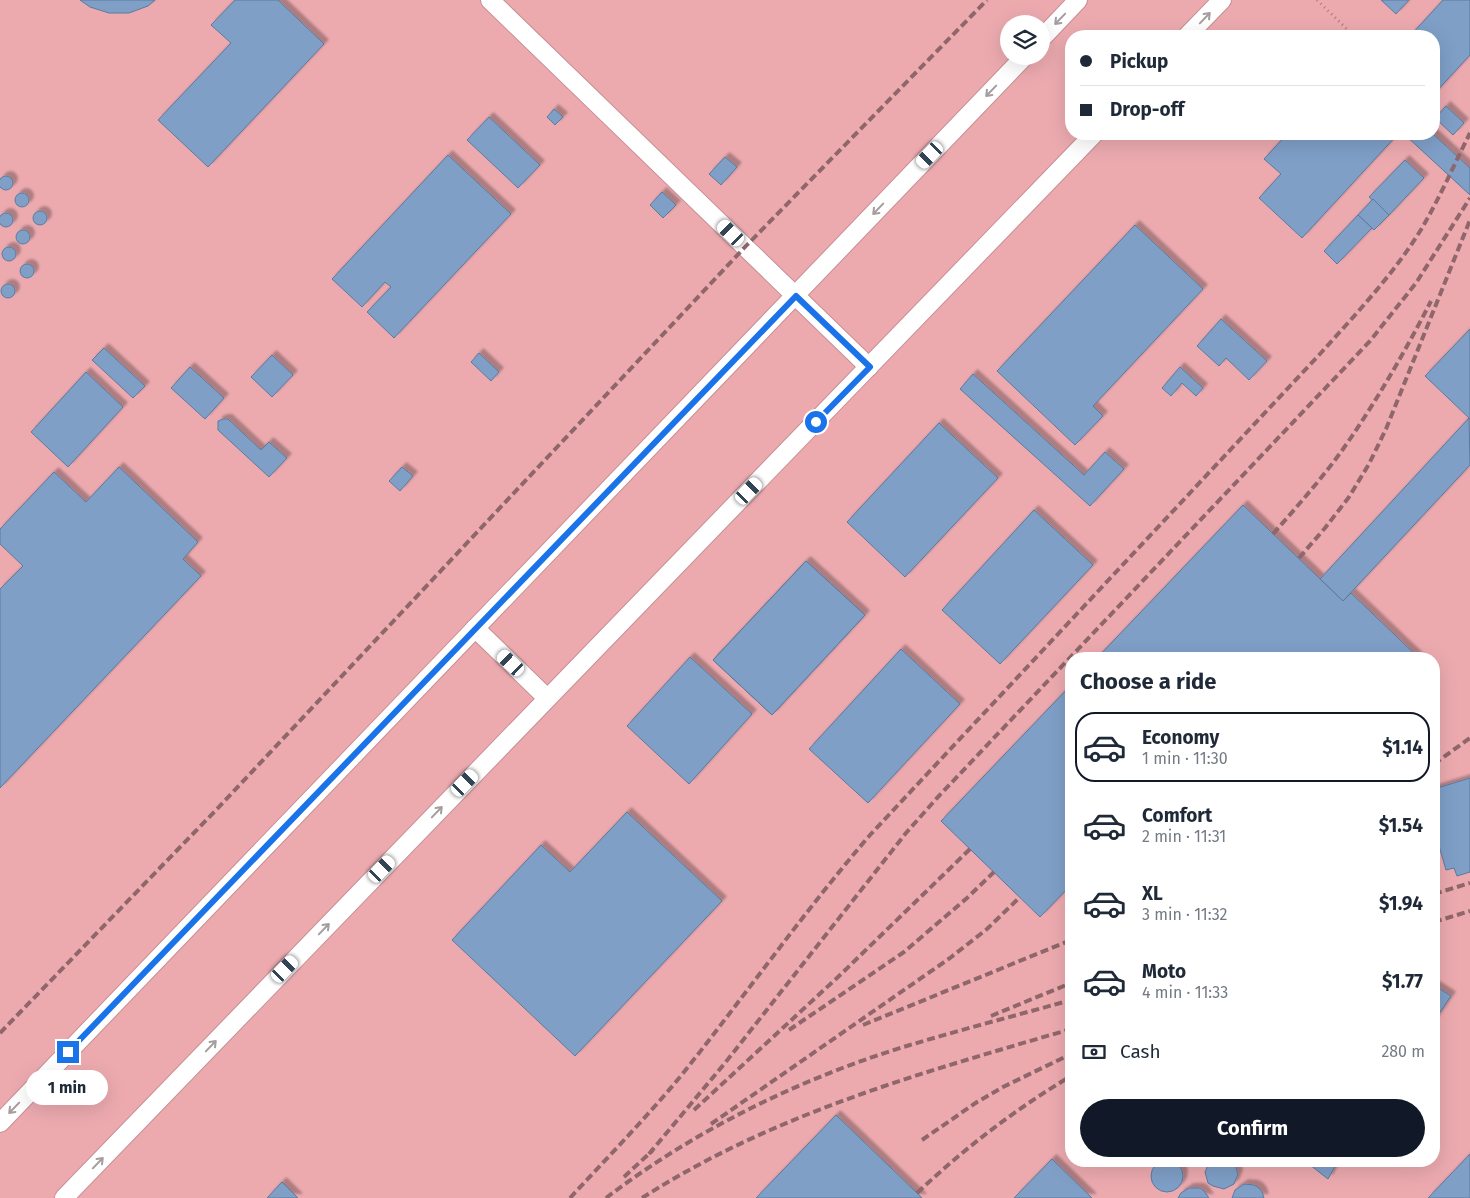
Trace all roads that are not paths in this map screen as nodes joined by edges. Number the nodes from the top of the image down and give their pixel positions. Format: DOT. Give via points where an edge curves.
graph roads {
  1 [pos="490,0"];
  2 [pos="1078,0"];
  3 [pos="1222,0"];
  4 [pos="1050,30"];
  5 [pos="1193,30"];
  6 [pos="1016,65"];
  7 [pos="1088,140"];
  8 [pos="796,296"];
  9 [pos="870,367"];
  10 [pos="475,628"];
  11 [pos="548,698"];
  12 [pos="0,1123"];
  13 [pos="64,1198"];
  1 -- 8 [label="lane"];
  2 -- 4 [label="lane, one-way"];
  5 -- 3 [label="lane, one-way"];
  6 -- 8 [label="lane, one-way"];
  7 -- 9 [label="lane"];
  8 -- 9 [label="lane"];
  8 -- 10 [label="lane"];
  9 -- 11 [label="lane"];
  10 -- 11 [label="lane"];
  10 -- 12 [label="lane, one-way"];
  13 -- 11 [label="lane, one-way"];
}
